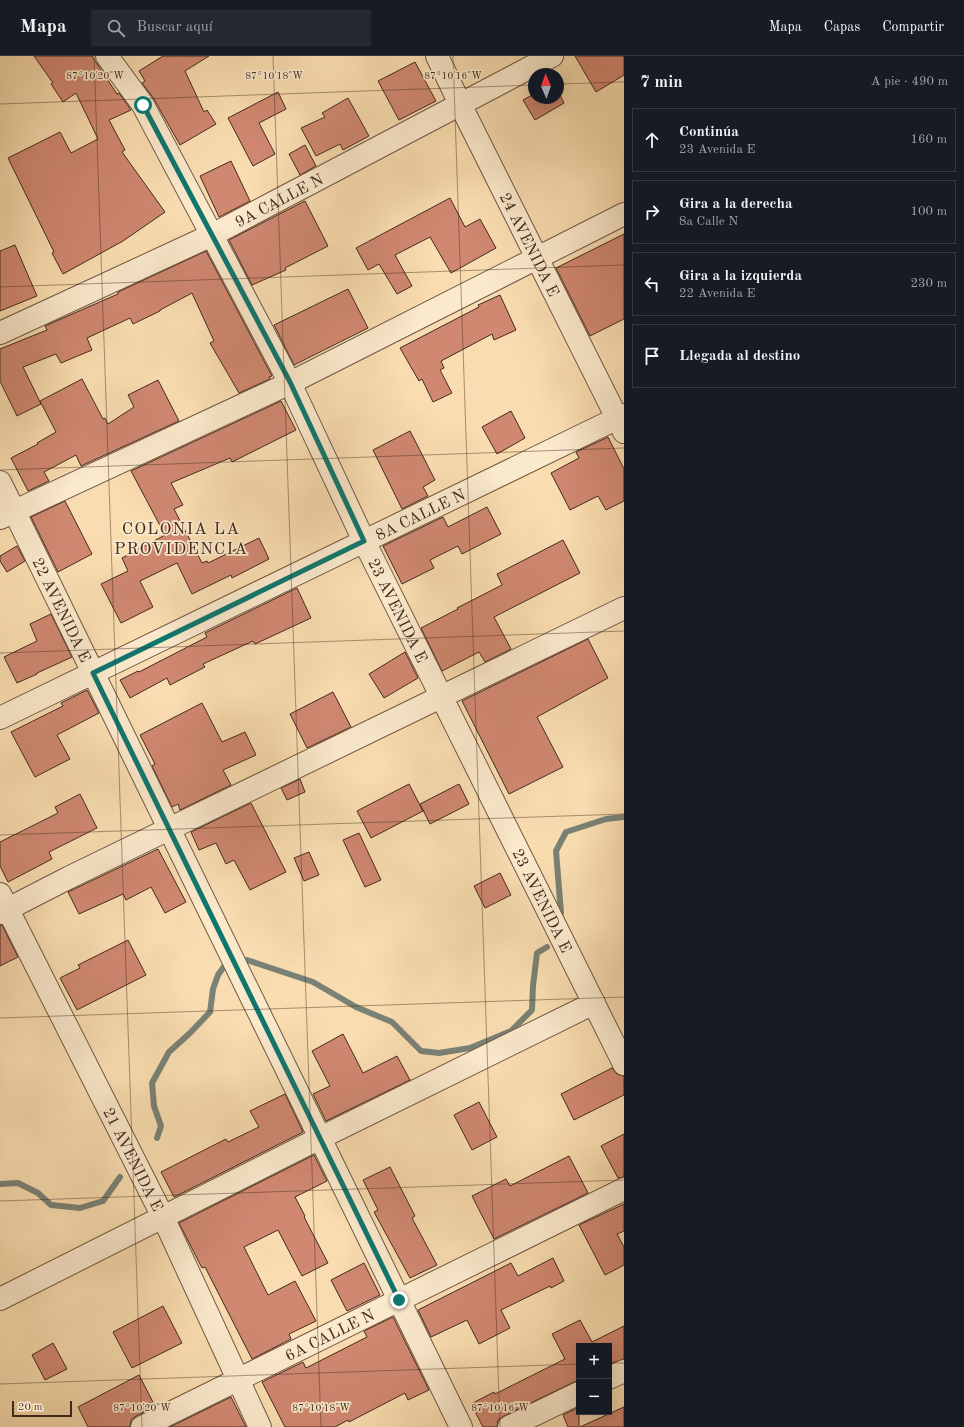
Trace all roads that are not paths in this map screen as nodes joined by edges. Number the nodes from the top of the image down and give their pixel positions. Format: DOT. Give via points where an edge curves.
graph roads {
  1 [pos="106,56"];
  2 [pos="437,56"];
  3 [pos="552,56"];
  4 [pos="460,104"];
  5 [pos="624,214"];
  6 [pos="212,235"];
  7 [pos="537,258"];
  8 [pos="0,333"];
  9 [pos="290,382"];
  10 [pos="622,422"];
  11 [pos="0,482"];
  12 [pos="7,515"];
  13 [pos="364,541"];
  14 [pos="624,608"];
  15 [pos="93,673"];
  16 [pos="441,696"];
  17 [pos="0,718"];
  18 [pos="169,829"];
  19 [pos="2,906"];
  20 [pos="594,1003"];
  21 [pos="624,1064"];
  22 [pos="320,1138"];
  23 [pos="624,1189"];
  24 [pos="163,1217"];
  25 [pos="0,1299"];
  26 [pos="399,1300"];
  27 [pos="624,1371"];
  28 [pos="612,1377"];
  29 [pos="237,1380"];
  30 [pos="576,1394"];
  31 [pos="142,1427"];
  32 [pos="260,1427"];
  33 [pos="461,1427"];
  34 [pos="509,1427"];
  1 -- 6 [label="street, 23 AVENIDA E" via="143,105"];
  2 -- 4 [label="street, 24 AVENIDA E"];
  3 -- 4 [label="street, 9A CALLE N"];
  4 -- 6 [label="street, 9A CALLE N"];
  4 -- 7 [label="street, 24 AVENIDA E"];
  5 -- 7 [label="street"];
  6 -- 8 [label="street, 9A CALLE N"];
  6 -- 9 [label="street, 23 AVENIDA E"];
  7 -- 9 [label="street"];
  7 -- 10 [label="street, 24 AVENIDA E"];
  9 -- 12 [label="street"];
  9 -- 13 [label="street, 23 AVENIDA E"];
  10 -- 13 [label="street, 8A CALLE N"];
  11 -- 12 [label="street, 22 AVENIDA E"];
  12 -- 15 [label="street, 22 AVENIDA E"];
  13 -- 15 [label="street, 8A CALLE N"];
  13 -- 16 [label="street, 23 AVENIDA E"];
  14 -- 16 [label="street"];
  15 -- 17 [label="street, 8A CALLE N"];
  15 -- 18 [label="street, 22 AVENIDA E"];
  16 -- 18 [label="street"];
  16 -- 20 [label="street, 23 AVENIDA E"];
  18 -- 19 [label="street" via="68,878"];
  18 -- 22 [label="street, 22 AVENIDA E"];
  19 -- 24 [label="street, 21 AVENIDA E"];
  20 -- 21 [label="street, 23 AVENIDA E"];
  20 -- 22 [label="street"];
  22 -- 24 [label="street"];
  22 -- 26 [label="street, 22 AVENIDA E"];
  23 -- 26 [label="street, 6A CALLE N"];
  24 -- 25 [label="street"];
  24 -- 29 [label="street, 21 AVENIDA E"];
  26 -- 29 [label="street, 6A CALLE N"];
  26 -- 33 [label="street, 22 AVENIDA E"];
  27 -- 28 [label="street"];
  29 -- 31 [label="street, 6A CALLE N"];
  29 -- 32 [label="street, 21 AVENIDA E"];
  30 -- 34 [label="street"];
}
